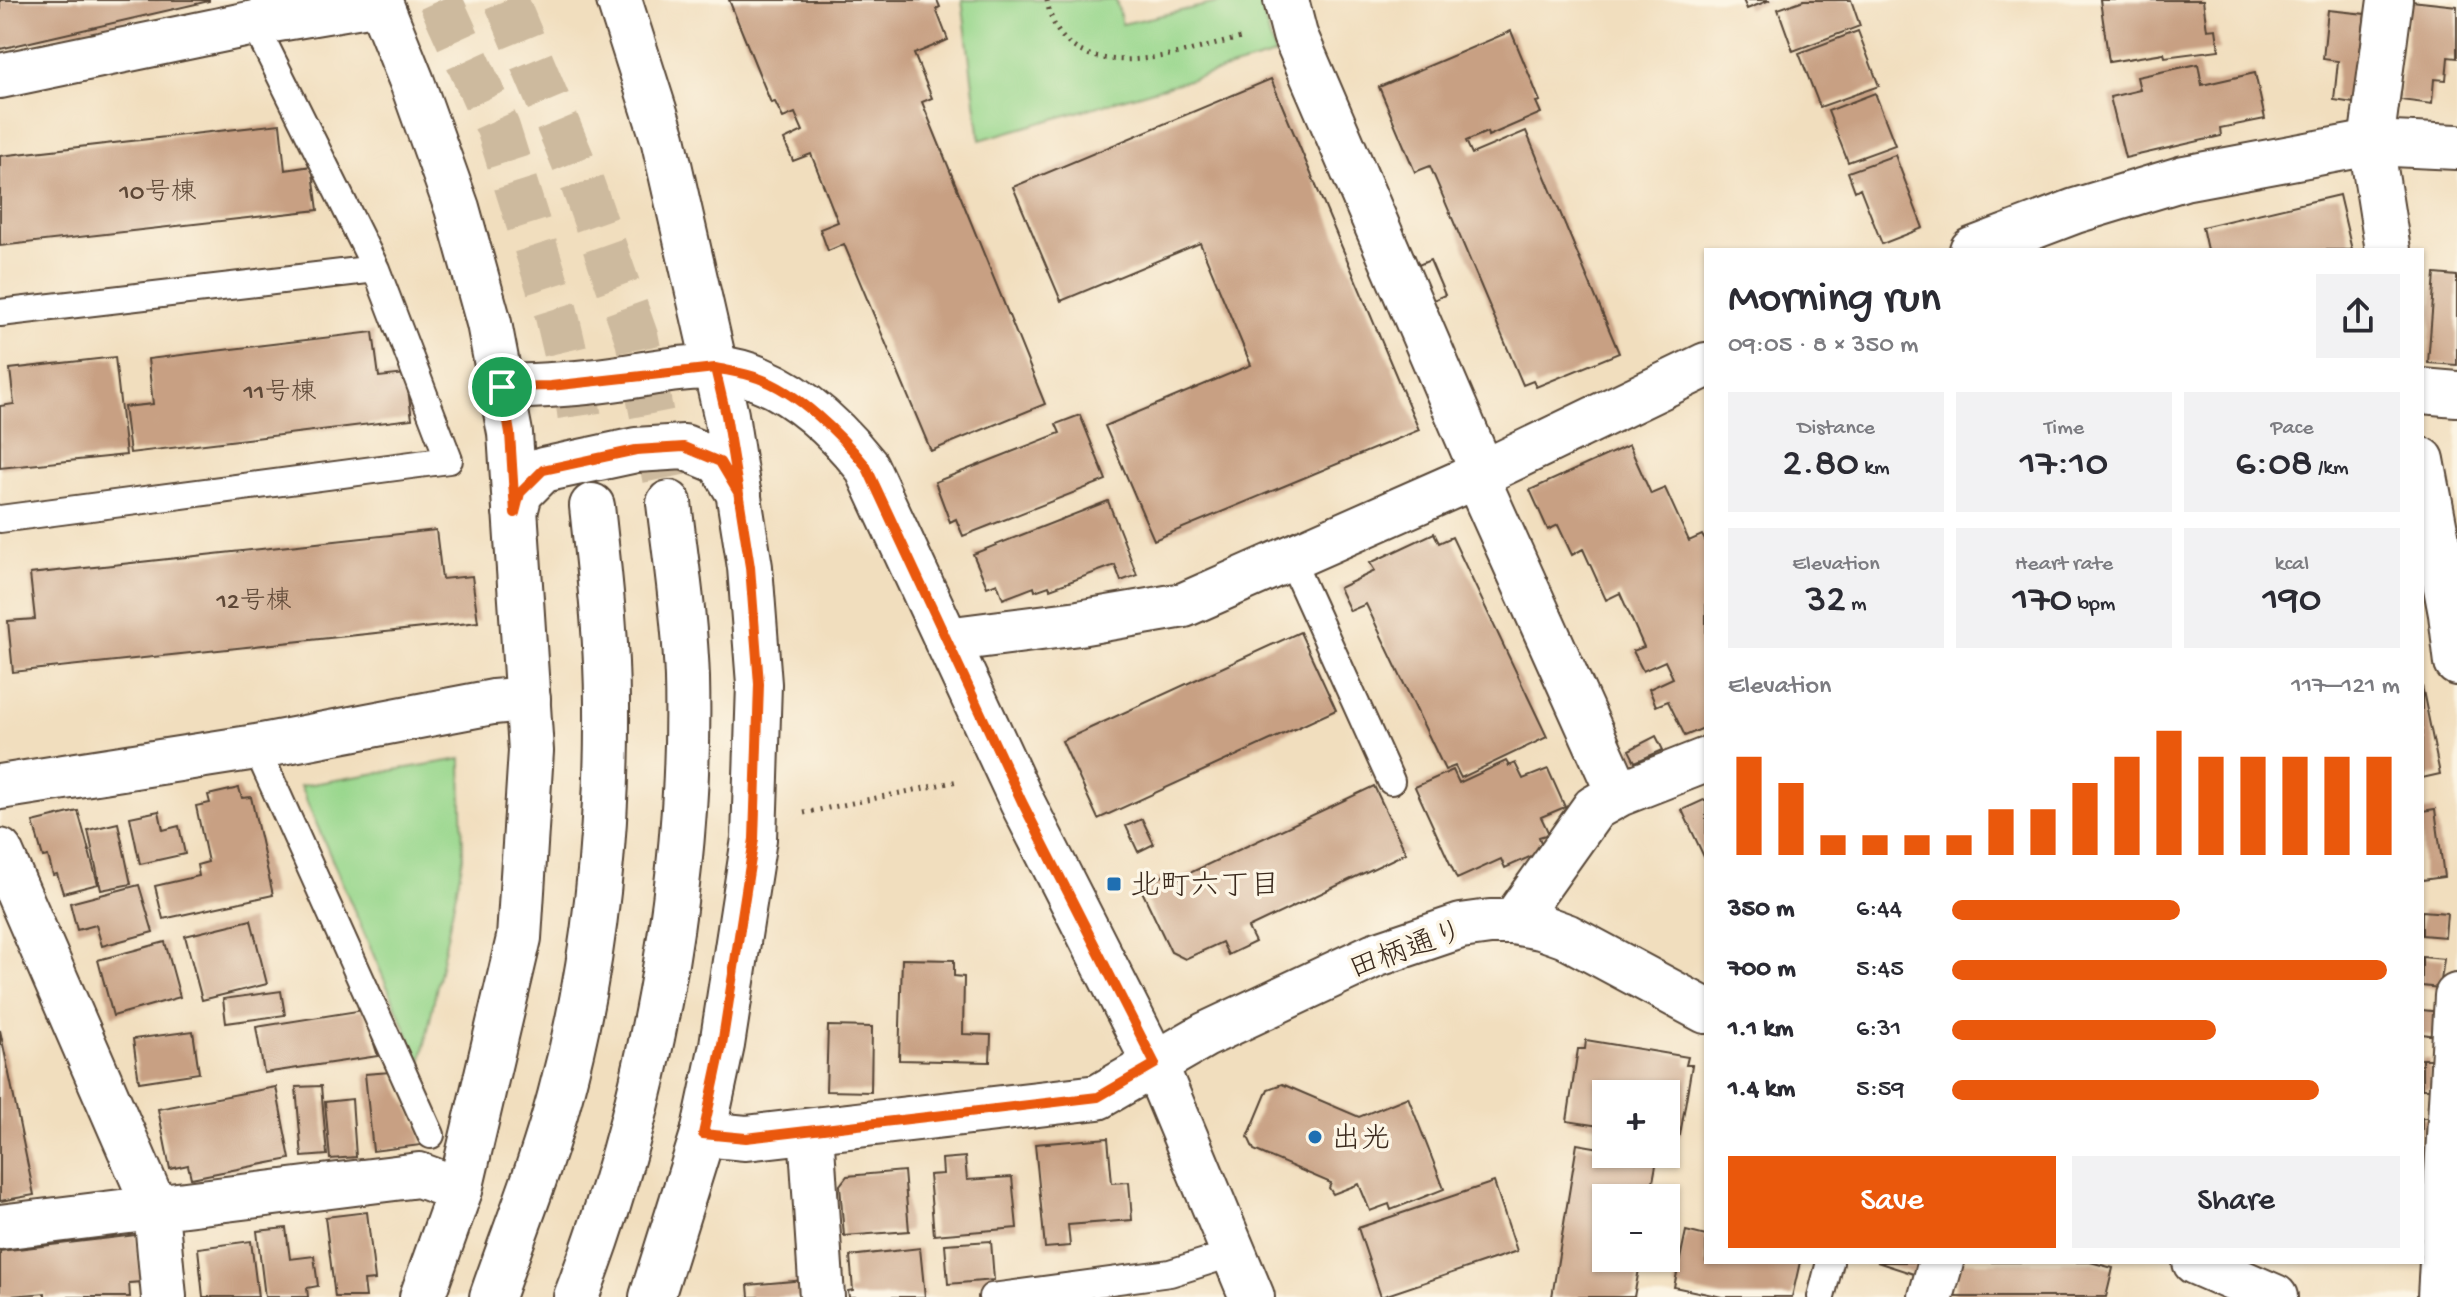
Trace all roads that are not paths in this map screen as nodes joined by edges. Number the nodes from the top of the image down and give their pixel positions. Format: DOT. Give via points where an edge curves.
graph roads {
  1 [pos="619,0"];
  2 [pos="2390,0"];
  3 [pos="380,1"];
  4 [pos="1289,13"];
  5 [pos="254,23"];
  6 [pos="0,76"];
  7 [pos="2371,143"];
  8 [pos="2457,147"];
  9 [pos="1977,248"];
  10 [pos="2388,248"];
  11 [pos="376,269"];
  12 [pos="0,313"];
  13 [pos="1704,366"];
  14 [pos="715,368"];
  15 [pos="502,387"];
  16 [pos="2424,391"];
  17 [pos="2457,394"];
  18 [pos="1480,474"];
  19 [pos="2424,479"];
  20 [pos="739,494"];
  21 [pos="669,503"];
  22 [pos="592,506"];
  23 [pos="515,513"];
  24 [pos="0,519"];
  25 [pos="1291,560"];
  26 [pos="2454,614"];
  27 [pos="946,640"];
  28 [pos="2457,663"];
  29 [pos="528,699"];
  30 [pos="256,747"];
  31 [pos="1704,761"];
  32 [pos="1391,781"];
  33 [pos="0,787"];
  34 [pos="1619,794"];
  35 [pos="0,851"];
  36 [pos="1513,922"];
  37 [pos="2457,996"];
  38 [pos="1704,1010"];
  39 [pos="1155,1064"];
  40 [pos="811,1131"];
  41 [pos="703,1134"];
  42 [pos="431,1135"];
  43 [pos="460,1190"];
  44 [pos="156,1210"];
  45 [pos="0,1227"];
  46 [pos="1234,1253"];
  47 [pos="1829,1264"];
  48 [pos="1940,1264"];
  49 [pos="2200,1264"];
  50 [pos="164,1297"];
  51 [pos="422,1297"];
  52 [pos="492,1297"];
  53 [pos="576,1297"];
  54 [pos="652,1297"];
  55 [pos="822,1297"];
  56 [pos="992,1297"];
  57 [pos="1252,1297"];
  58 [pos="1821,1297"];
  59 [pos="1931,1297"];
  60 [pos="2275,1297"];
  61 [pos="2440,1297"];
  1 -- 14 [label="street" via="663,138"];
  2 -- 7 [label="street"];
  3 -- 5 [label="street"];
  3 -- 15 [label="street" via="457,208"];
  4 -- 18 [label="street"];
  5 -- 6 [label="street"];
  5 -- 11 [label="lane"];
  7 -- 8 [label="street"];
  7 -- 9 [label="street" via="2184,178"];
  7 -- 10 [label="street"];
  11 -- 12 [label="lane"];
  11 -- 24 [label="lane" via="449,460"];
  13 -- 18 [label="street"];
  14 -- 15 [label="street"];
  14 -- 20 [label="street"];
  14 -- 27 [label="street" via="760,378 778,388 823,418 849,445 866,466"];
  15 -- 23 [label="street"];
  16 -- 17 [label="street"];
  18 -- 25 [label="street"];
  18 -- 34 [label="street"];
  19 -- 26 [label="street"];
  20 -- 23 [label="street" via="720,462 684,447 636,450 543,470 520,493"];
  20 -- 41 [label="street" via="759,684 754,839"];
  21 -- 53 [label="street" via="687,720 667,955 619,1168"];
  22 -- 52 [label="street" via="604,611 607,706 593,919 560,1096"];
  23 -- 29 [label="street"];
  25 -- 27 [label="street" via="1184,605"];
  25 -- 32 [label="lane"];
  26 -- 28 [label="street"];
  27 -- 39 [label="street"];
  29 -- 30 [label="street"];
  29 -- 43 [label="street" via="531,751 519,938"];
  30 -- 33 [label="street"];
  30 -- 42 [label="lane"];
  31 -- 34 [label="street"];
  34 -- 36 [label="street" via="1594,808"];
  35 -- 44 [label="street"];
  36 -- 38 [label="street, 田柄通り" via="1566,936"];
  36 -- 39 [label="street, 田柄通り" via="1461,926 1375,955"];
  37 -- 61 [label="street"];
  39 -- 40 [label="street, 田柄通り" via="1098,1097"];
  39 -- 46 [label="street"];
  40 -- 41 [label="street, 田柄通り" via="746,1138"];
  40 -- 55 [label="street"];
  41 -- 54 [label="street"];
  43 -- 44 [label="street" via="419,1175"];
  43 -- 51 [label="street"];
  44 -- 45 [label="street"];
  44 -- 50 [label="street"];
  46 -- 56 [label="lane" via="1170,1273"];
  46 -- 57 [label="street"];
  47 -- 58 [label="lane"];
  48 -- 59 [label="street"];
  49 -- 60 [label="street"];
}
